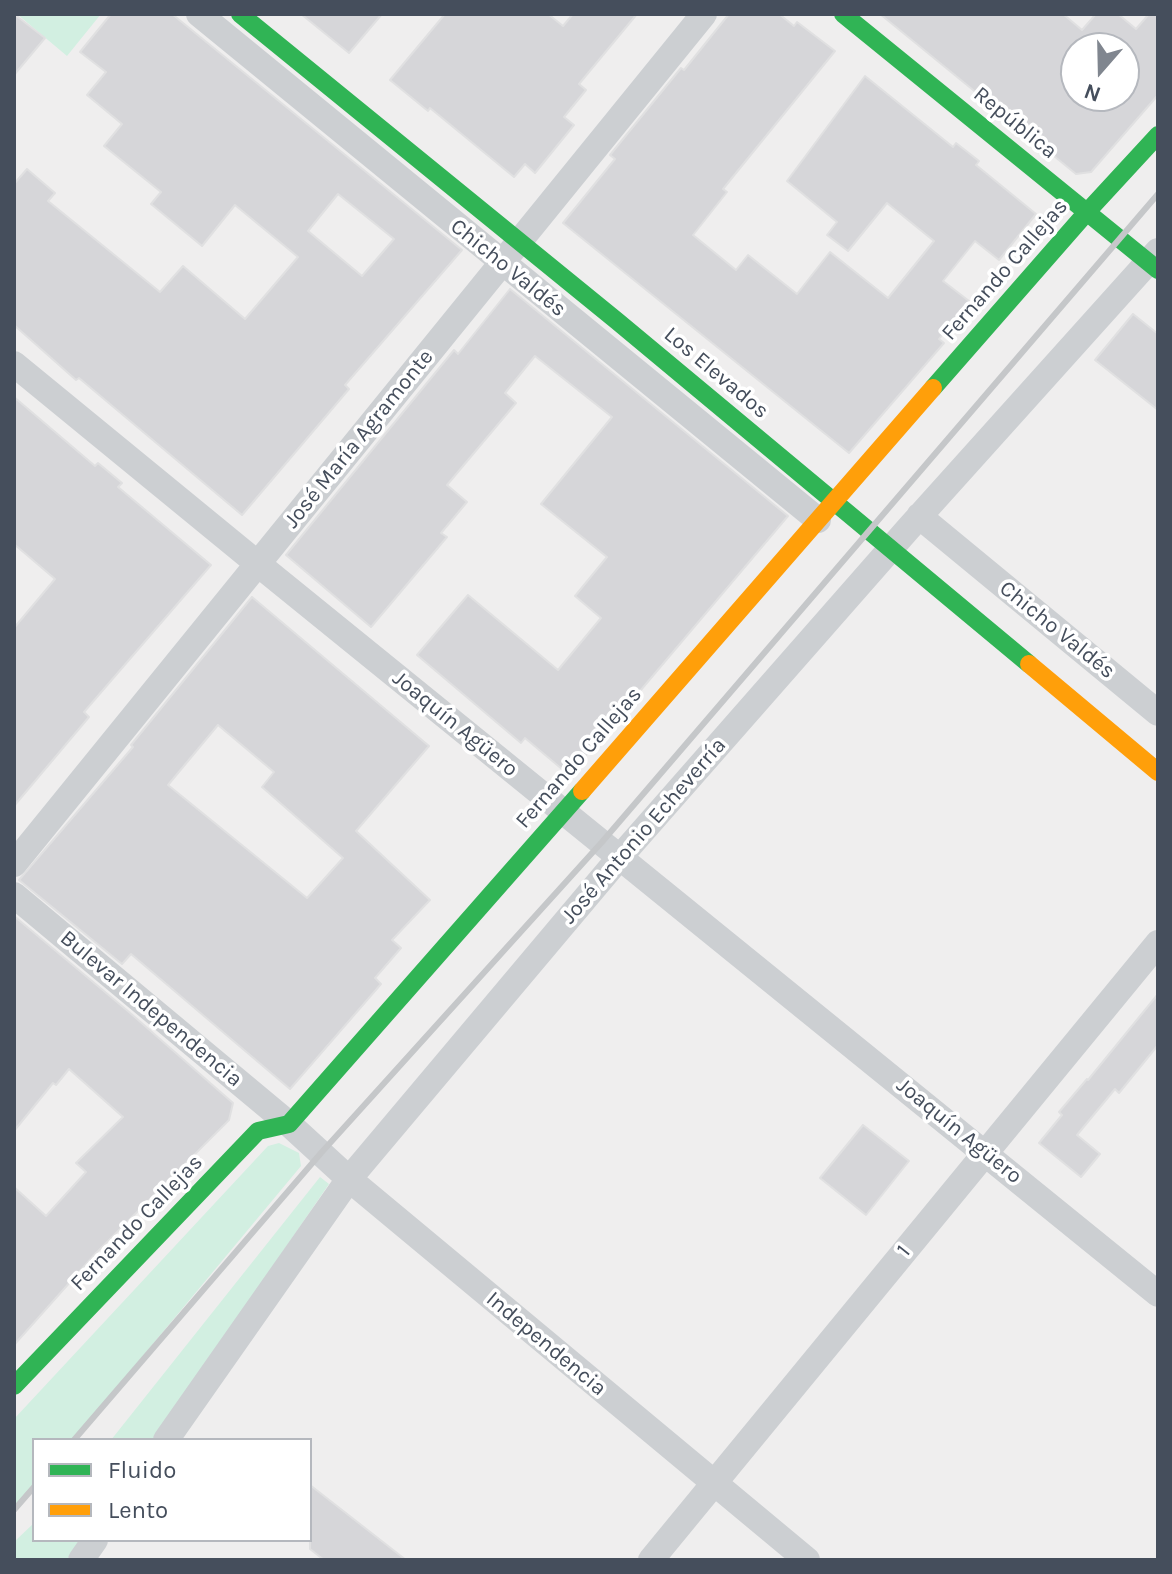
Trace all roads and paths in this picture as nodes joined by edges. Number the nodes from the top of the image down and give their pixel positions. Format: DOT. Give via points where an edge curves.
graph roads {
  1 [pos="199,14"];
  2 [pos="240,14"];
  3 [pos="704,14"];
  4 [pos="843,14"];
  5 [pos="1158,135"];
  6 [pos="1087,212"];
  7 [pos="1155,261"];
  8 [pos="501,263"];
  9 [pos="14,364"];
  10 [pos="919,516"];
  11 [pos="818,520"];
  12 [pos="258,564"];
  13 [pos="1158,713"];
  14 [pos="1158,772"];
  15 [pos="564,812"];
  16 [pos="620,857"];
  17 [pos="14,864"];
  18 [pos="14,895"];
  19 [pos="1158,943"];
  20 [pos="289,1124"];
  21 [pos="985,1152"];
  22 [pos="349,1179"];
  23 [pos="1158,1294"];
  24 [pos="14,1386"];
  25 [pos="167,1438"];
  26 [pos="713,1483"];
  27 [pos="94,1542"];
  28 [pos="81,1560"];
  29 [pos="651,1560"];
  30 [pos="807,1560"];
  1 -- 8 [label="street, Chicho Valdés"];
  2 -- 14 [label="street, Los Elevados"];
  3 -- 8 [label="street, José María Agramonte"];
  4 -- 6 [label="street, República"];
  5 -- 6 [label="street, Fernando Callejas"];
  6 -- 7 [label="street, República"];
  6 -- 11 [label="street, Fernando Callejas"];
  7 -- 10 [label="street, José Antonio Echeverría"];
  8 -- 11 [label="street, Chicho Valdés"];
  8 -- 12 [label="street, José María Agramonte"];
  9 -- 12 [label="street, Joaquín Agüero"];
  10 -- 13 [label="street, Chicho Valdés"];
  10 -- 16 [label="street, José Antonio Echeverría"];
  11 -- 15 [label="street, Fernando Callejas"];
  12 -- 15 [label="street, Joaquín Agüero"];
  12 -- 17 [label="street, José María Agramonte"];
  15 -- 16 [label="street, Joaquín Agüero"];
  15 -- 20 [label="street, Fernando Callejas"];
  16 -- 21 [label="street, Joaquín Agüero"];
  16 -- 22 [label="street, José Antonio Echeverría"];
  18 -- 20 [label="street, Bulevar Independencia"];
  19 -- 21 [label="street, 1"];
  20 -- 22 [label="street, Independencia"];
  20 -- 24 [label="street, Fernando Callejas" via="258,1131"];
  21 -- 23 [label="street, Joaquín Agüero"];
  21 -- 26 [label="street, 1"];
  22 -- 25 [label="street, José Antonio Echeverría"];
  22 -- 26 [label="street, Independencia"];
  26 -- 29 [label="street, 1"];
  26 -- 30 [label="street, Independencia"];
  27 -- 28 [label="street"];
}
